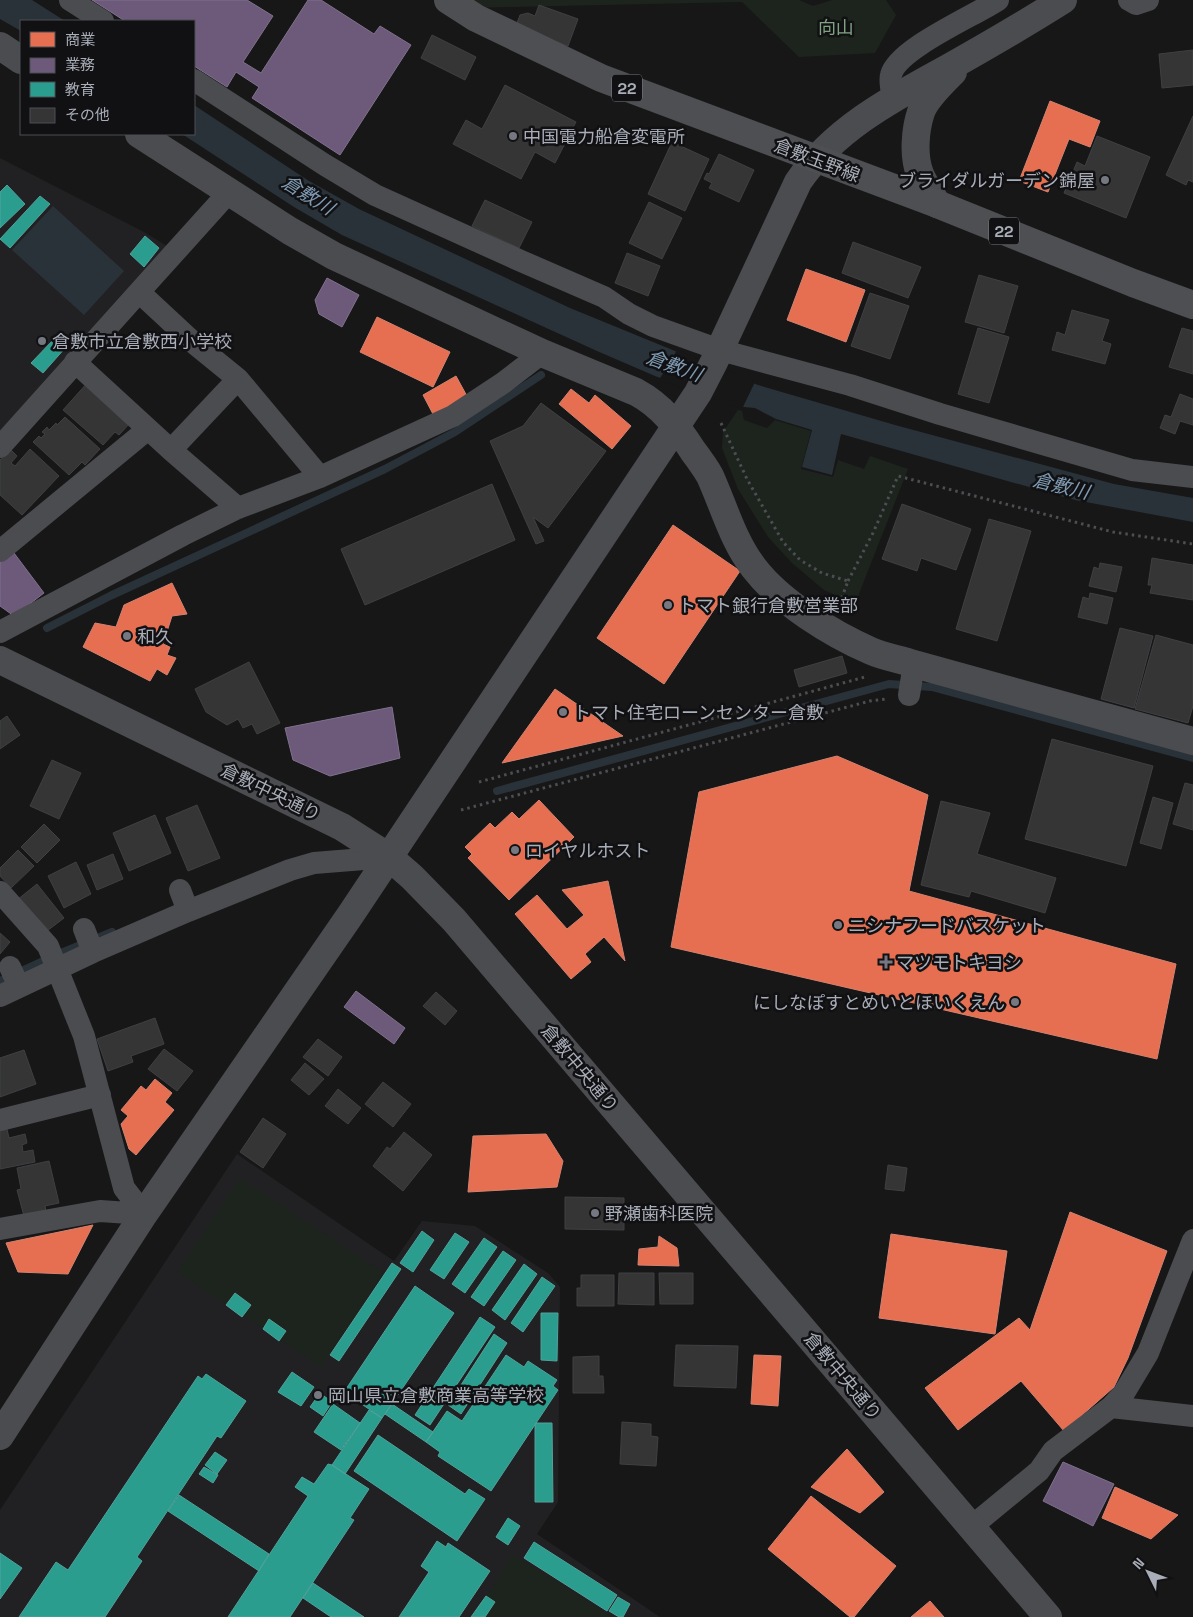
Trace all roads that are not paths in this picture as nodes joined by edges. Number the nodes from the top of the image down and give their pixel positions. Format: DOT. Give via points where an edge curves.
graph roads {
  1 [pos="70,0"];
  2 [pos="448,0"];
  3 [pos="998,0"];
  4 [pos="1063,0"];
  5 [pos="1129,0"];
  6 [pos="1148,0"];
  7 [pos="101,20"];
  8 [pos="0,46"];
  9 [pos="970,55"];
  10 [pos="20,59"];
  11 [pos="195,81"];
  12 [pos="893,98"];
  13 [pos="141,135"];
  14 [pos="815,159"];
  15 [pos="230,191"];
  16 [pos="937,204"];
  17 [pos="139,292"];
  18 [pos="1193,305"];
  19 [pos="542,353"];
  20 [pos="717,356"];
  21 [pos="75,362"];
  22 [pos="238,379"];
  23 [pos="677,426"];
  24 [pos="148,430"];
  25 [pos="0,447"];
  26 [pos="171,450"];
  27 [pos="320,477"];
  28 [pos="1193,477"];
  29 [pos="238,508"];
  30 [pos="0,551"];
  31 [pos="0,632"];
  32 [pos="0,660"];
  33 [pos="1193,741"];
  34 [pos="389,857"];
  35 [pos="0,892"];
  36 [pos="54,960"];
  37 [pos="11,980"];
  38 [pos="100,1095"];
  39 [pos="0,1120"];
  40 [pos="144,1214"];
  41 [pos="0,1229"];
  42 [pos="1193,1240"];
  43 [pos="1111,1408"];
  44 [pos="1193,1416"];
  45 [pos="0,1436"];
  46 [pos="972,1527"];
  47 [pos="1048,1617"];
  1 -- 7 [label="street"];
  2 -- 14 [label="main road, 倉敷玉野線 / 22" via="476,18 601,78"];
  3 -- 12 [label="street" via="934,36 897,62 890,75"];
  4 -- 9 [label="street"];
  5 -- 6 [label="street" via="1136,4"];
  8 -- 10 [label="street"];
  9 -- 12 [label="street"];
  9 -- 16 [label="street" via="938,87 922,111 916,155 920,174"];
  11 -- 20 [label="street" via="375,195 604,297 629,314"];
  12 -- 14 [label="street" via="838,137"];
  13 -- 15 [label="street"];
  14 -- 16 [label="main road, 倉敷玉野線 / 22"];
  14 -- 20 [label="street" via="798,182"];
  15 -- 17 [label="street"];
  15 -- 19 [label="street" via="334,256"];
  16 -- 18 [label="main road, 倉敷玉野線 / 22"];
  17 -- 21 [label="street"];
  17 -- 22 [label="street" via="194,344"];
  19 -- 23 [label="street" via="636,392 655,404"];
  19 -- 27 [label="street" via="453,416"];
  20 -- 23 [label="street"];
  20 -- 28 [label="street" via="850,385 1132,470"];
  21 -- 24 [label="street"];
  21 -- 25 [label="street"];
  22 -- 26 [label="street"];
  22 -- 27 [label="street"];
  23 -- 33 [label="street" via="709,475 738,543 753,567 801,610 836,632 910,677"];
  23 -- 34 [label="street"];
  24 -- 26 [label="street"];
  24 -- 30 [label="street"];
  26 -- 29 [label="street"];
  27 -- 29 [label="street"];
  29 -- 31 [label="street"];
  32 -- 34 [label="street, 倉敷中央通り" via="342,827"];
  34 -- 36 [label="street" via="314,863 184,901 89,940"];
  34 -- 40 [label="street"];
  34 -- 46 [label="street, 倉敷中央通り" via="454,920"];
  35 -- 36 [label="street" via="48,946"];
  36 -- 37 [label="street"];
  36 -- 38 [label="street" via="84,1036"];
  38 -- 39 [label="street"];
  38 -- 40 [label="street" via="124,1188"];
  40 -- 41 [label="street" via="100,1211"];
  40 -- 45 [label="street"];
  42 -- 43 [label="street" via="1148,1354"];
  43 -- 44 [label="street"];
  43 -- 46 [label="street" via="1053,1451 1039,1471"];
  46 -- 47 [label="street, 倉敷中央通り"];
}
